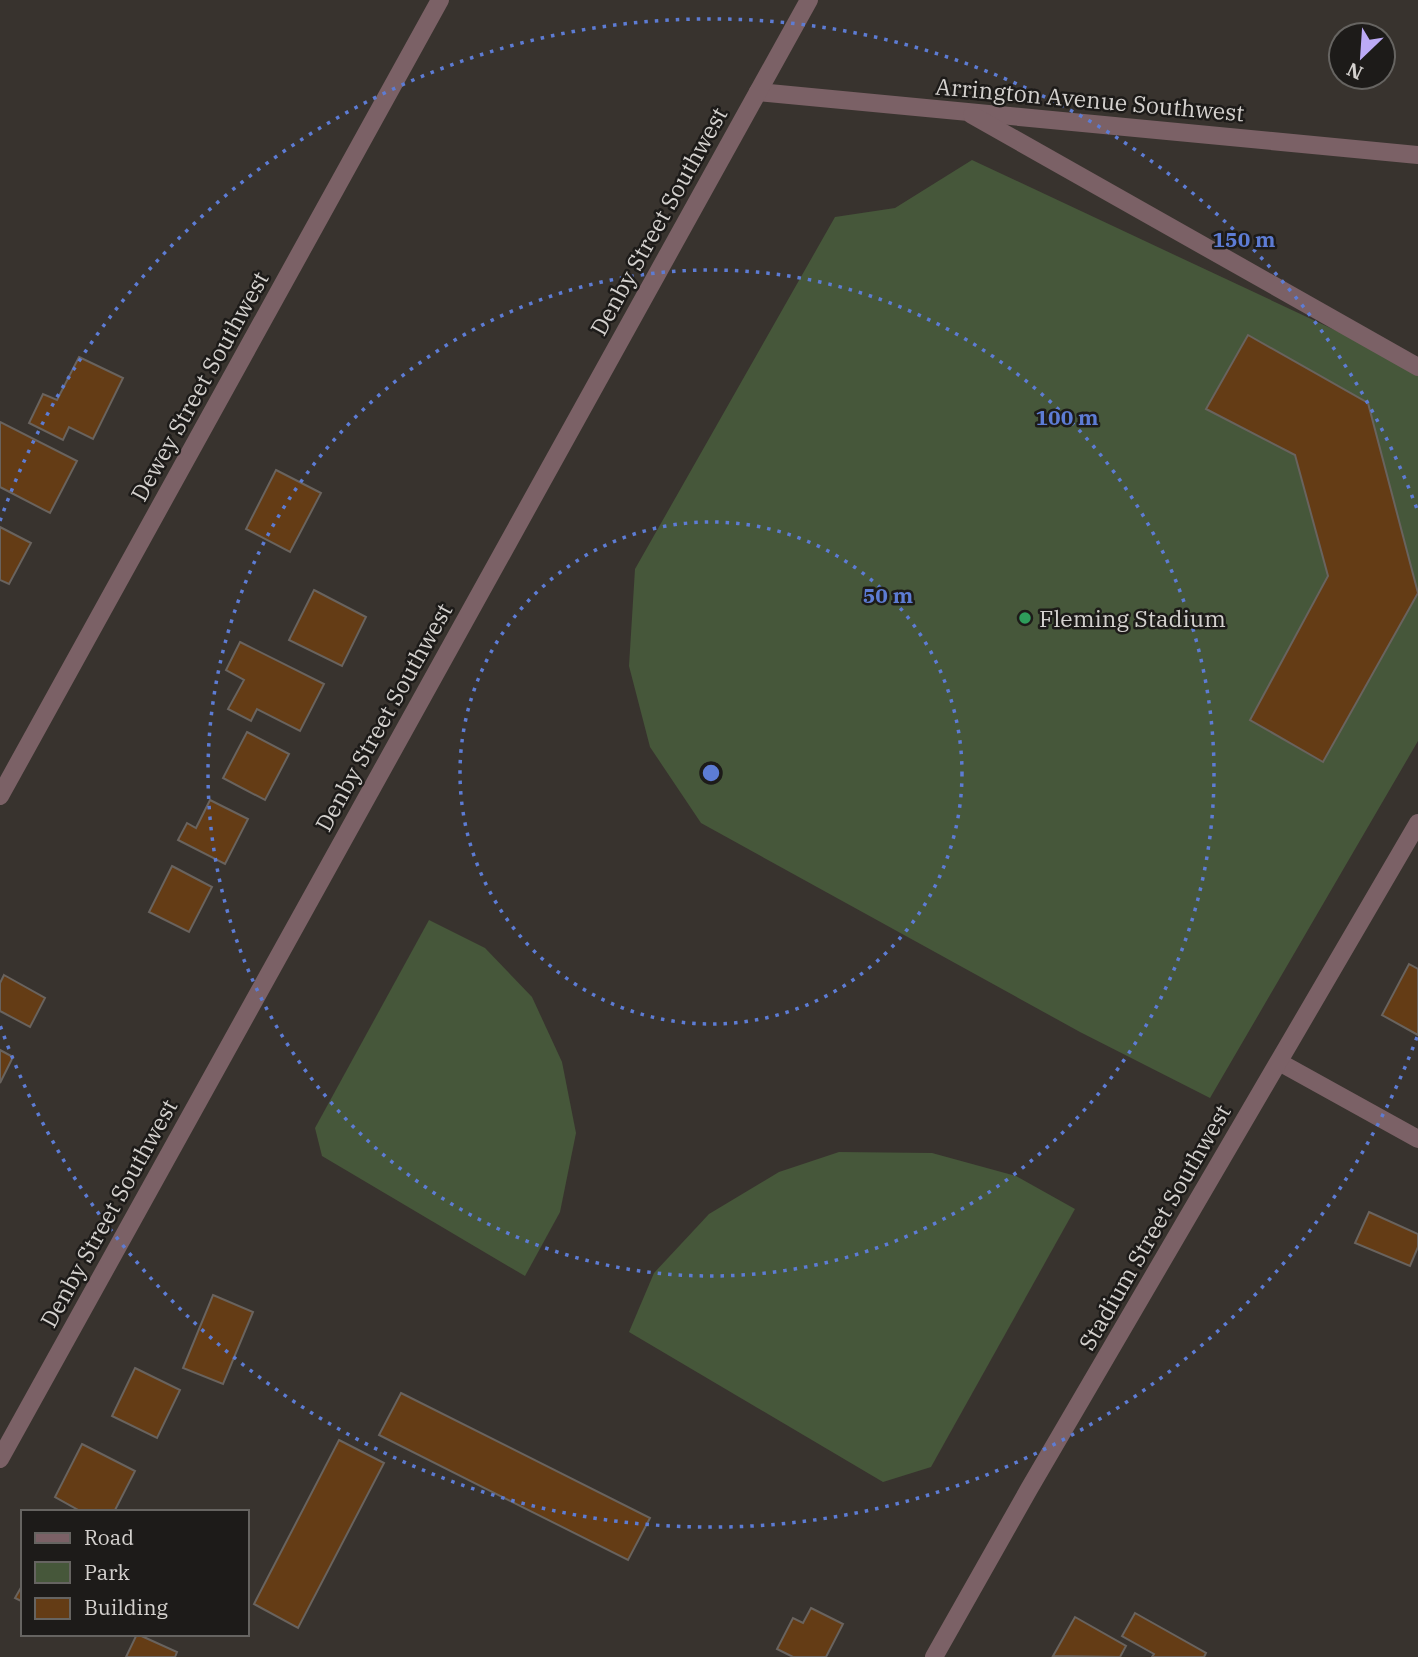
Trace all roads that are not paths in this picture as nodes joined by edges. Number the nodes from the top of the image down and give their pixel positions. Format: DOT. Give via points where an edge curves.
graph roads {
  1 [pos="440,0"];
  2 [pos="809,0"];
  3 [pos="758,92"];
  4 [pos="966,112"];
  5 [pos="1418,155"];
  6 [pos="1418,367"];
  7 [pos="0,796"];
  8 [pos="1418,823"];
  9 [pos="1279,1062"];
  10 [pos="1418,1139"];
  11 [pos="0,1459"];
  12 [pos="934,1657"];
  1 -- 7 [label="street, Dewey Street Southwest"];
  2 -- 3 [label="street, Denby Street Southwest"];
  3 -- 4 [label="street, Arrington Avenue Southwest"];
  3 -- 11 [label="street, Denby Street Southwest"];
  4 -- 5 [label="street, Arrington Avenue Southwest"];
  4 -- 6 [label="street"];
  8 -- 9 [label="street, Stadium Street Southwest"];
  9 -- 10 [label="street"];
  9 -- 12 [label="street, Stadium Street Southwest"];
}
